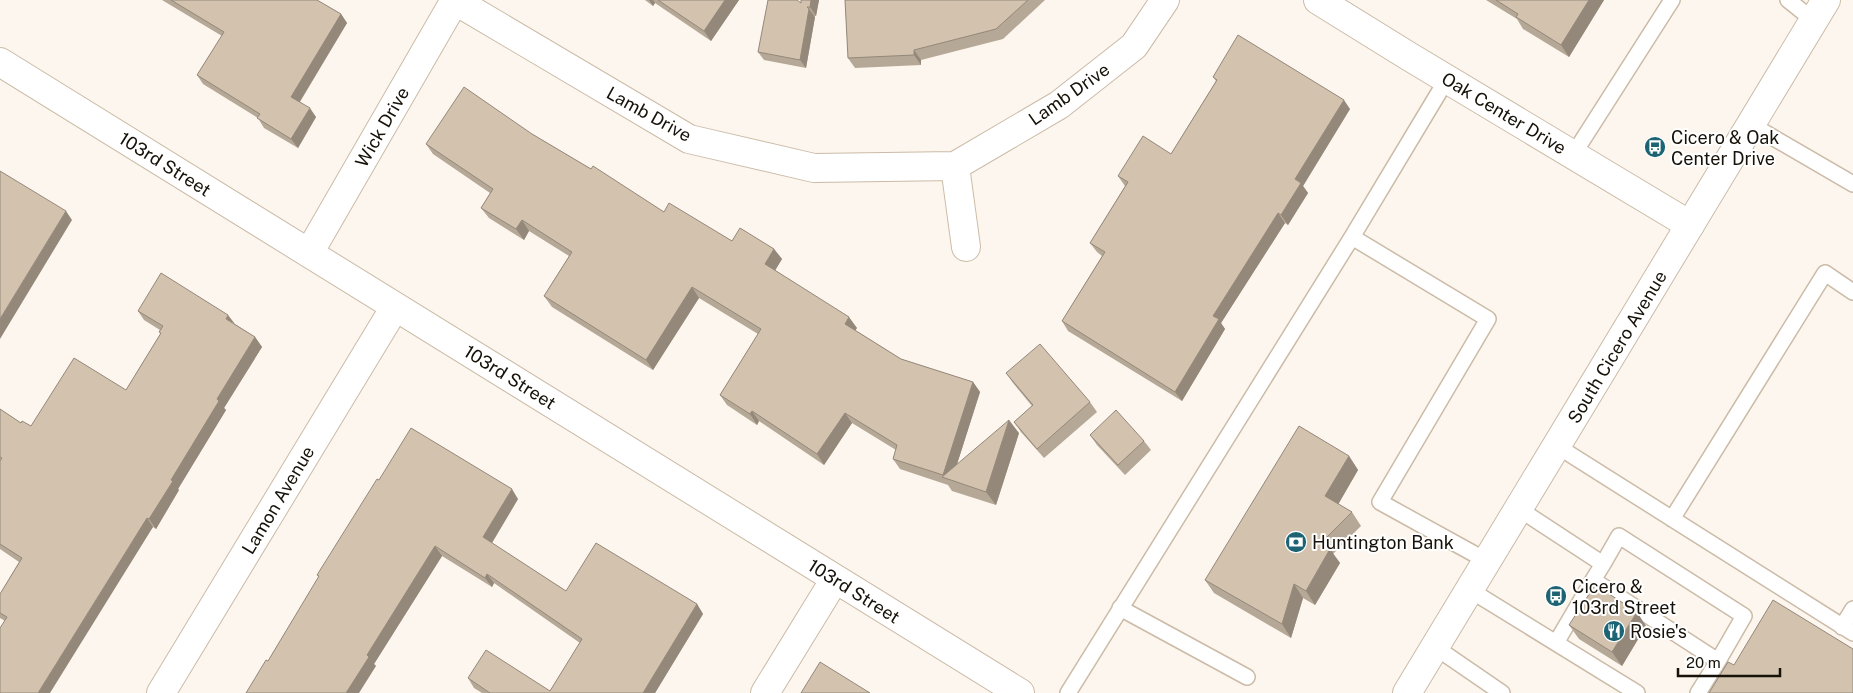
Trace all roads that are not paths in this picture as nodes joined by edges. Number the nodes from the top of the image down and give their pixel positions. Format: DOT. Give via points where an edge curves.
graph roads {
  1 [pos="454,0"];
  2 [pos="1165,0"];
  3 [pos="1318,0"];
  4 [pos="1672,0"];
  5 [pos="1788,0"];
  6 [pos="1819,10"];
  7 [pos="0,62"];
  8 [pos="1447,79"];
  9 [pos="1750,124"];
  10 [pos="1573,155"];
  11 [pos="954,166"];
  12 [pos="1853,184"];
  13 [pos="1690,226"];
  14 [pos="1352,237"];
  15 [pos="966,247"];
  16 [pos="309,253"];
  17 [pos="1853,292"];
  18 [pos="396,306"];
  19 [pos="1557,446"];
  20 [pos="1519,509"];
  21 [pos="1672,519"];
  22 [pos="1487,561"];
  23 [pos="1603,564"];
  24 [pos="835,579"];
  25 [pos="1593,580"];
  26 [pos="1470,590"];
  27 [pos="1120,608"];
  28 [pos="1853,609"];
  29 [pos="1848,630"];
  30 [pos="1556,643"];
  31 [pos="1435,647"];
  32 [pos="1718,661"];
  33 [pos="1247,677"];
  34 [pos="1006,690"];
  35 [pos="161,693"];
  36 [pos="765,693"];
  37 [pos="1068,693"];
  38 [pos="1407,693"];
  39 [pos="1502,693"];
  40 [pos="1636,693"];
  41 [pos="1698,693"];
  1 -- 11 [label="street, Lamb Drive" via="688,139 814,168"];
  1 -- 16 [label="street, Wick Drive"];
  2 -- 11 [label="street, Lamb Drive" via="1134,46 1060,105"];
  3 -- 8 [label="street, Oak Center Drive"];
  4 -- 10 [label="lane"];
  5 -- 6 [label="lane"];
  6 -- 9 [label="street, South Cicero Avenue"];
  7 -- 16 [label="street, 103rd Street"];
  8 -- 10 [label="street, Oak Center Drive"];
  8 -- 14 [label="lane"];
  9 -- 12 [label="lane"];
  9 -- 13 [label="street, South Cicero Avenue"];
  10 -- 13 [label="street, Oak Center Drive"];
  11 -- 15 [label="street"];
  13 -- 19 [label="street, South Cicero Avenue"];
  14 -- 22 [label="lane" via="1488,319 1380,502"];
  14 -- 27 [label="lane"];
  16 -- 18 [label="street, 103rd Street"];
  17 -- 21 [label="lane" via="1825,273"];
  18 -- 24 [label="street, 103rd Street"];
  18 -- 35 [label="street, Lamon Avenue"];
  19 -- 20 [label="street, South Cicero Avenue"];
  19 -- 21 [label="lane"];
  20 -- 22 [label="street, South Cicero Avenue"];
  20 -- 23 [label="lane"];
  21 -- 29 [label="lane"];
  22 -- 26 [label="street, South Cicero Avenue"];
  23 -- 25 [label="lane"];
  23 -- 32 [label="lane" via="1620,536 1744,616"];
  24 -- 34 [label="street, 103rd Street"];
  24 -- 36 [label="street"];
  25 -- 30 [label="lane"];
  25 -- 32 [label="lane"];
  26 -- 30 [label="lane"];
  26 -- 31 [label="street, South Cicero Avenue"];
  27 -- 33 [label="lane"];
  27 -- 37 [label="lane"];
  28 -- 29 [label="lane"];
  30 -- 40 [label="lane"];
  31 -- 38 [label="street, South Cicero Avenue"];
  31 -- 39 [label="lane"];
  32 -- 41 [label="lane"];
}
